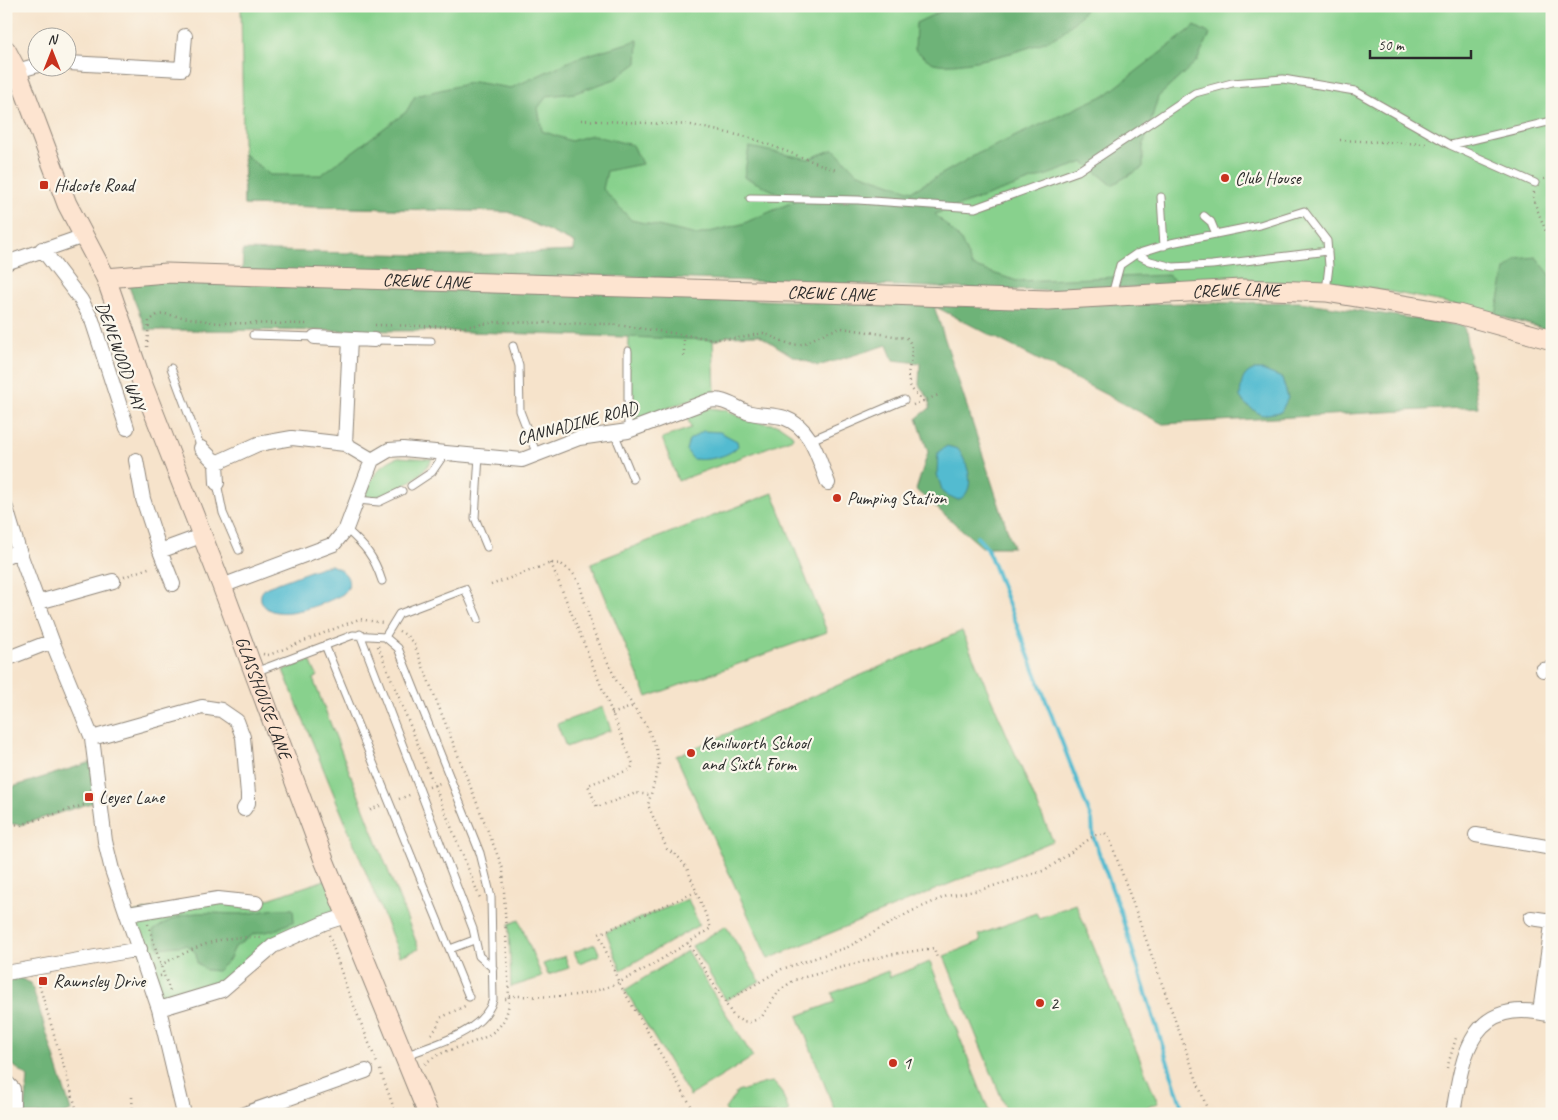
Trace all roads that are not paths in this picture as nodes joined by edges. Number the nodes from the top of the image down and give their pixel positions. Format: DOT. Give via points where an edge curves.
graph roads {
  1 [pos="185,36"];
  2 [pos="6,50"];
  3 [pos="78,64"];
  4 [pos="28,68"];
  5 [pos="17,71"];
  6 [pos="1552,121"];
  7 [pos="1450,145"];
  8 [pos="1535,183"];
  9 [pos="1161,197"];
  10 [pos="750,198"];
  11 [pos="1204,216"];
  12 [pos="1216,234"];
  13 [pos="84,236"];
  14 [pos="1164,246"];
  15 [pos="42,249"];
  16 [pos="1328,251"];
  17 [pos="1136,254"];
  18 [pos="6,263"];
  19 [pos="106,278"];
  20 [pos="1326,292"];
  21 [pos="1112,298"];
  22 [pos="314,331"];
  23 [pos="253,335"];
  24 [pos="350,339"];
  25 [pos="374,340"];
  26 [pos="1552,340"];
  27 [pos="431,341"];
  28 [pos="513,346"];
  29 [pos="628,351"];
  30 [pos="171,368"];
  31 [pos="904,400"];
  32 [pos="127,428"];
  33 [pos="622,433"];
  34 [pos="811,440"];
  35 [pos="345,444"];
  36 [pos="201,448"];
  37 [pos="445,452"];
  38 [pos="537,455"];
  39 [pos="479,456"];
  40 [pos="136,460"];
  41 [pos="372,460"];
  42 [pos="216,463"];
  43 [pos="633,479"];
  44 [pos="828,483"];
  45 [pos="217,484"];
  46 [pos="410,486"];
  47 [pos="402,491"];
  48 [pos="357,500"];
  49 [pos="6,508"];
  50 [pos="346,529"];
  51 [pos="201,536"];
  52 [pos="488,547"];
  53 [pos="239,550"];
  54 [pos="13,554"];
  55 [pos="162,557"];
  56 [pos="113,581"];
  57 [pos="382,581"];
  58 [pos="173,584"];
  59 [pos="222,586"];
  60 [pos="39,602"];
  61 [pos="478,619"];
  62 [pos="360,634"];
  63 [pos="385,637"];
  64 [pos="52,640"];
  65 [pos="325,645"];
  66 [pos="256,658"];
  67 [pos="6,660"];
  68 [pos="274,664"];
  69 [pos="92,738"];
  70 [pos="244,809"];
  71 [pos="1476,835"];
  72 [pos="1552,848"];
  73 [pos="256,903"];
  74 [pos="128,914"];
  75 [pos="346,916"];
  76 [pos="1531,918"];
  77 [pos="1552,921"];
  78 [pos="1552,926"];
  79 [pos="474,940"];
  80 [pos="140,948"];
  81 [pos="450,949"];
  82 [pos="493,968"];
  83 [pos="6,973"];
  84 [pos="469,997"];
  85 [pos="158,1009"];
  86 [pos="1546,1013"];
  87 [pos="404,1056"];
  88 [pos="372,1068"];
  89 [pos="6,1082"];
  90 [pos="13,1114"];
  91 [pos="184,1114"];
  92 [pos="244,1114"];
  93 [pos="428,1114"];
  94 [pos="1453,1114"];
  1 -- 3 [label="street" via="182,70"];
  2 -- 5 [label="street, GLASSHOUSE LANE"];
  4 -- 5 [label="street"];
  5 -- 13 [label="street, GLASSHOUSE LANE" via="68,204"];
  6 -- 7 [label="lane"];
  7 -- 8 [label="lane"];
  7 -- 10 [label="lane" via="1355,91 1284,80 1232,83 1195,93 1078,170 975,208 858,200"];
  9 -- 14 [label="lane"];
  11 -- 12 [label="lane"];
  12 -- 14 [label="lane"];
  12 -- 16 [label="lane" via="1304,211 1325,235"];
  13 -- 15 [label="street"];
  13 -- 19 [label="street, GLASSHOUSE LANE"];
  14 -- 17 [label="lane"];
  15 -- 18 [label="street"];
  15 -- 32 [label="street, DENEWOOD WAY" via="81,300 92,320"];
  16 -- 17 [label="lane" via="1184,266 1162,264"];
  16 -- 20 [label="lane"];
  17 -- 21 [label="lane" via="1120,265"];
  19 -- 21 [label="street, CREWE LANE" via="166,273 1029,300"];
  19 -- 51 [label="street, GLASSHOUSE LANE"];
  20 -- 21 [label="street, CREWE LANE" via="1241,289"];
  20 -- 26 [label="street, CREWE LANE" via="1458,314"];
  22 -- 23 [label="lane"];
  22 -- 24 [label="street"];
  24 -- 25 [label="street"];
  24 -- 35 [label="street"];
  25 -- 27 [label="lane"];
  28 -- 38 [label="lane" via="519,366 520,411"];
  29 -- 33 [label="lane"];
  30 -- 36 [label="lane"];
  31 -- 34 [label="lane"];
  33 -- 34 [label="street, CANNADINE ROAD" via="722,400 747,412 784,418 803,429"];
  33 -- 38 [label="street, CANNADINE ROAD" via="579,438"];
  33 -- 43 [label="lane"];
  34 -- 44 [label="street, CANNADINE ROAD"];
  35 -- 41 [label="street"];
  35 -- 42 [label="street" via="292,438 258,444"];
  36 -- 42 [label="street"];
  37 -- 39 [label="street, CANNADINE ROAD"];
  37 -- 41 [label="street, CANNADINE ROAD" via="389,450"];
  37 -- 46 [label="lane" via="432,472"];
  38 -- 39 [label="street, CANNADINE ROAD" via="522,460"];
  39 -- 52 [label="lane" via="475,518"];
  40 -- 55 [label="street" via="143,499"];
  41 -- 48 [label="street"];
  42 -- 45 [label="street"];
  45 -- 53 [label="lane" via="223,513"];
  47 -- 48 [label="lane" via="379,502"];
  48 -- 50 [label="street"];
  49 -- 54 [label="street"];
  50 -- 57 [label="lane" via="376,560"];
  50 -- 59 [label="street" via="334,544"];
  51 -- 55 [label="street"];
  51 -- 59 [label="street, GLASSHOUSE LANE"];
  54 -- 60 [label="street"];
  55 -- 58 [label="street"];
  56 -- 60 [label="street"];
  59 -- 66 [label="street, GLASSHOUSE LANE"];
  60 -- 64 [label="street"];
  61 -- 63 [label="lane" via="465,588 400,614"];
  62 -- 63 [label="lane"];
  62 -- 65 [label="lane"];
  62 -- 79 [label="lane" via="473,929"];
  63 -- 82 [label="lane" via="398,648 480,853 491,898"];
  64 -- 67 [label="street"];
  64 -- 69 [label="street"];
  65 -- 68 [label="lane"];
  65 -- 81 [label="lane"];
  66 -- 68 [label="lane"];
  66 -- 68 [label="lane"];
  66 -- 75 [label="street, GLASSHOUSE LANE"];
  69 -- 70 [label="street" via="202,707 221,710 237,721 243,737 248,794"];
  69 -- 74 [label="street" via="105,841"];
  71 -- 72 [label="street" via="1523,837"];
  73 -- 74 [label="street" via="218,899"];
  74 -- 80 [label="street"];
  75 -- 85 [label="street" via="273,946 222,990"];
  75 -- 87 [label="street, GLASSHOUSE LANE"];
  76 -- 77 [label="street"];
  78 -- 86 [label="street"];
  79 -- 81 [label="lane"];
  79 -- 82 [label="lane" via="482,961"];
  80 -- 83 [label="street"];
  80 -- 85 [label="street"];
  81 -- 84 [label="lane"];
  82 -- 87 [label="lane" via="493,1000 486,1014 472,1028"];
  85 -- 91 [label="street"];
  86 -- 94 [label="street" via="1508,1012 1494,1016 1483,1025 1470,1040 1462,1060"];
  87 -- 93 [label="street, GLASSHOUSE LANE"];
  88 -- 92 [label="street"];
  89 -- 90 [label="street" via="13,1089"];
}
